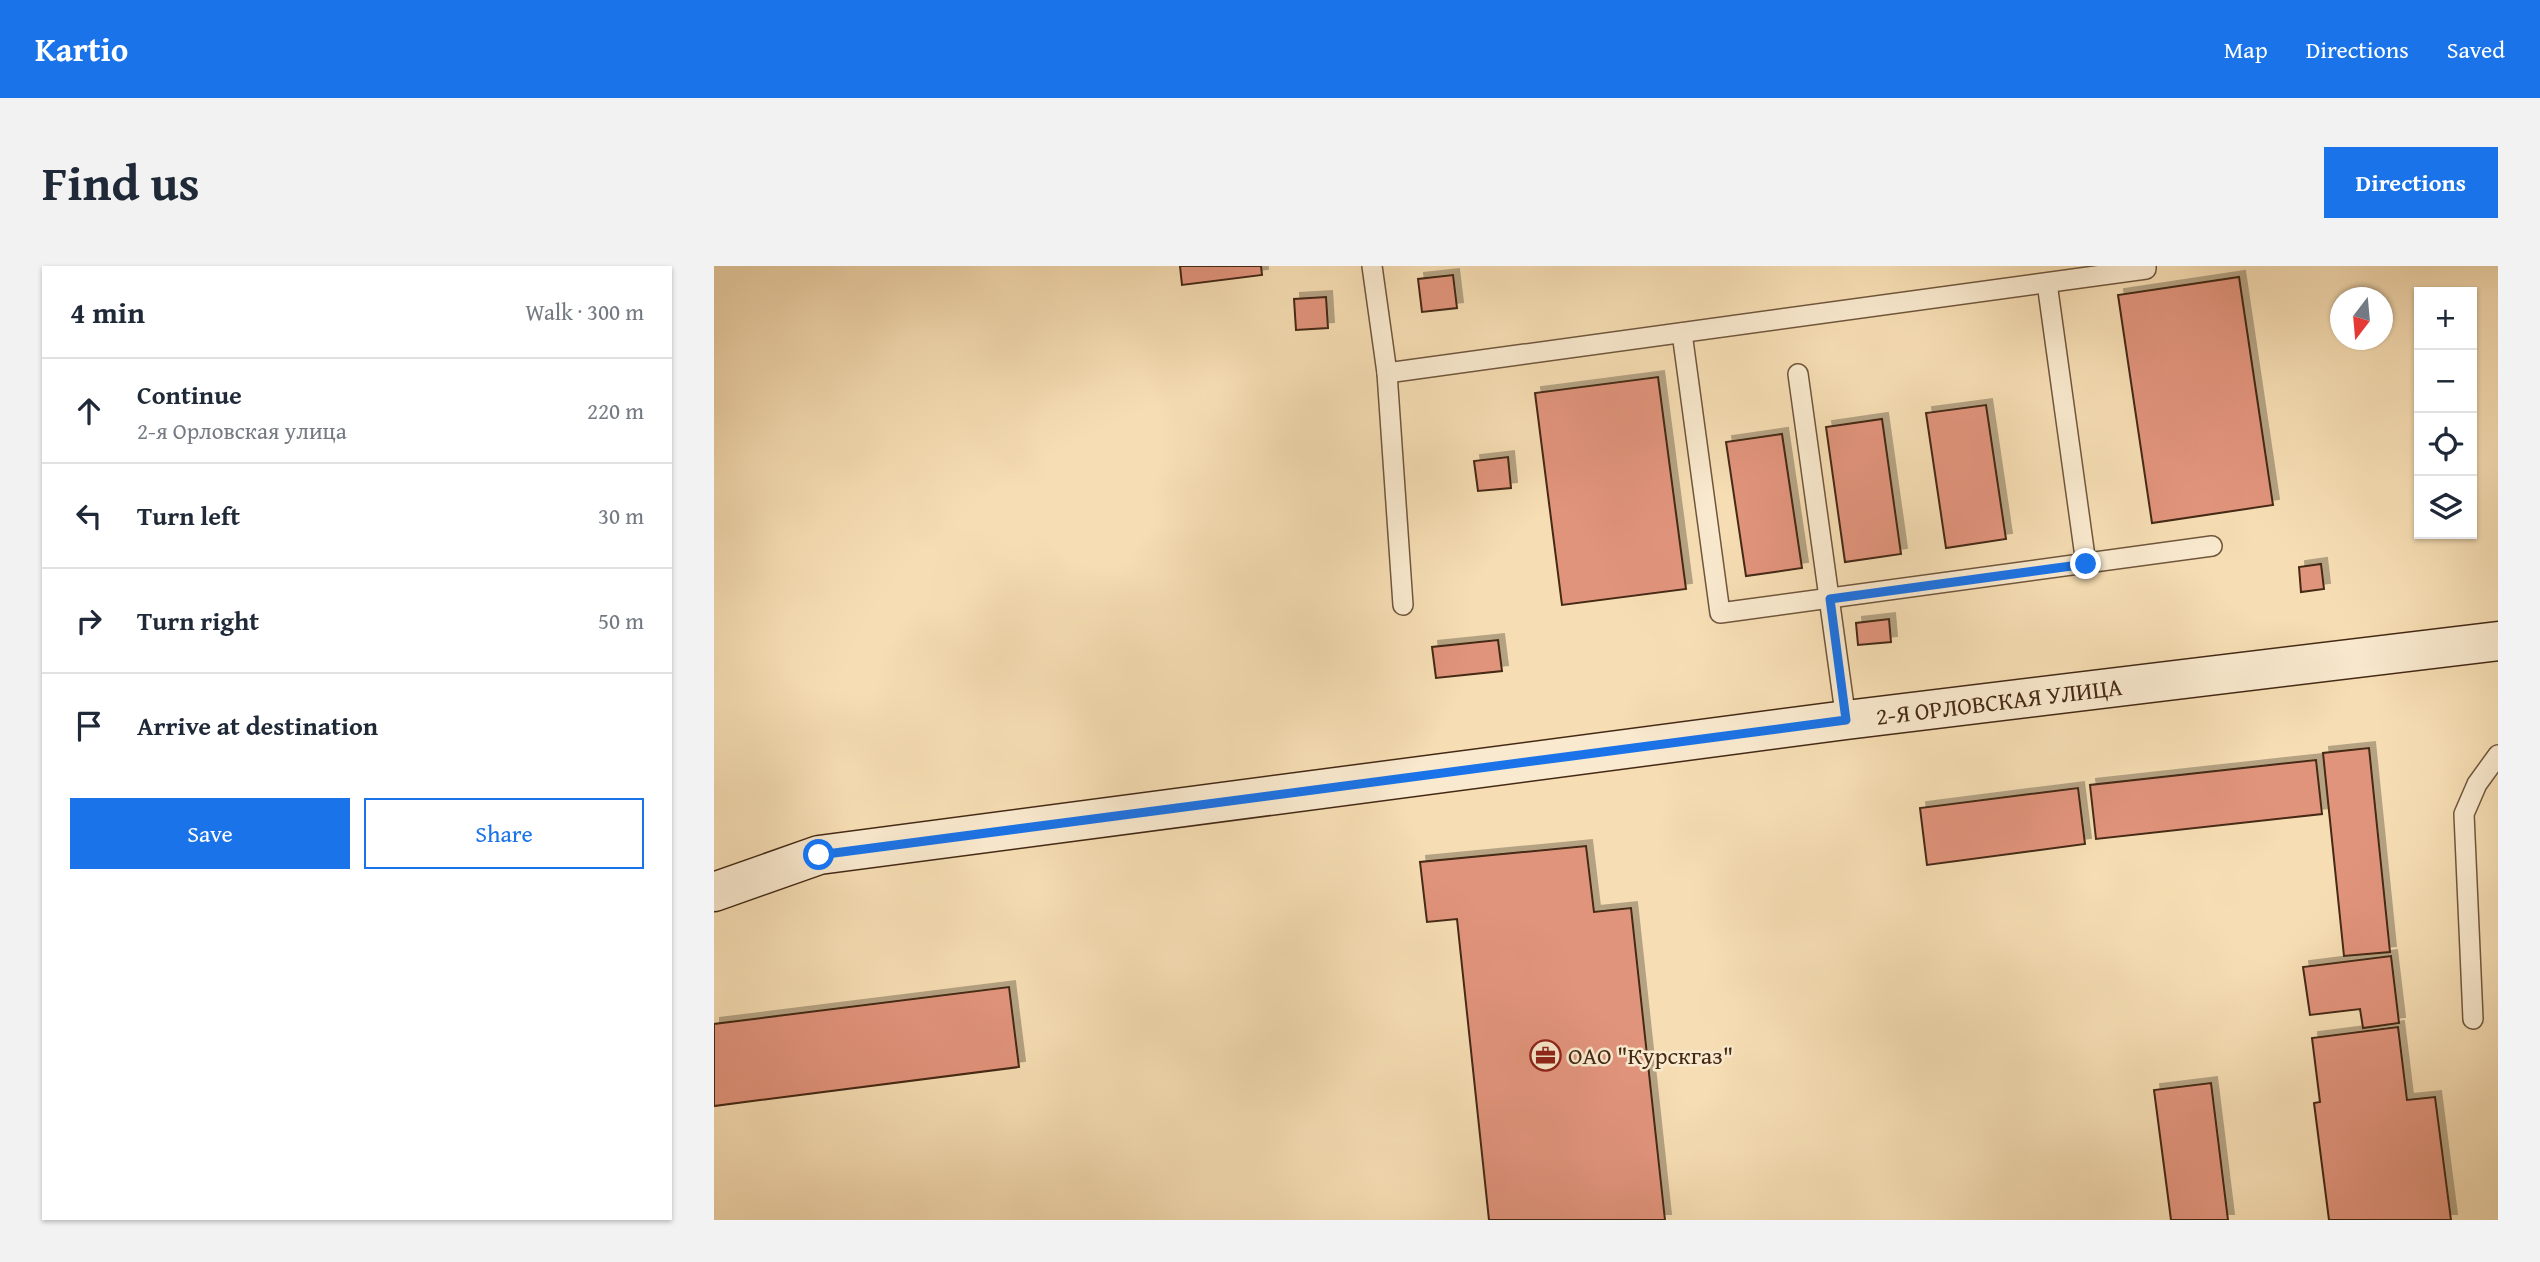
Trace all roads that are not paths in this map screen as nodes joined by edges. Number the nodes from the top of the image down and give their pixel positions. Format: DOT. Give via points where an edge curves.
graph roads {
  1 [pos="1372,266"];
  2 [pos="2146,266"];
  3 [pos="2047,283"];
  4 [pos="1682,333"];
  5 [pos="1387,373"];
  6 [pos="1798,374"];
  7 [pos="2212,547"];
  8 [pos="2086,564"];
  9 [pos="1830,599"];
  10 [pos="1403,605"];
  11 [pos="2498,641"];
  12 [pos="1846,720"];
  13 [pos="2498,755"];
  14 [pos="714,892"];
  15 [pos="2473,1020"];
  1 -- 5 [label="lane"];
  2 -- 3 [label="lane"];
  3 -- 4 [label="lane"];
  3 -- 8 [label="lane"];
  4 -- 5 [label="lane"];
  4 -- 9 [label="lane" via="1720,613"];
  5 -- 10 [label="lane"];
  6 -- 9 [label="lane"];
  7 -- 8 [label="lane"];
  8 -- 9 [label="lane"];
  9 -- 12 [label="lane"];
  11 -- 12 [label="street, 2-Я ОРЛОВСКАЯ УЛИЦА"];
  12 -- 14 [label="street, 2-Я ОРЛОВСКАЯ УЛИЦА" via="819,855"];
  13 -- 15 [label="lane" via="2477,784 2464,814"];
}
